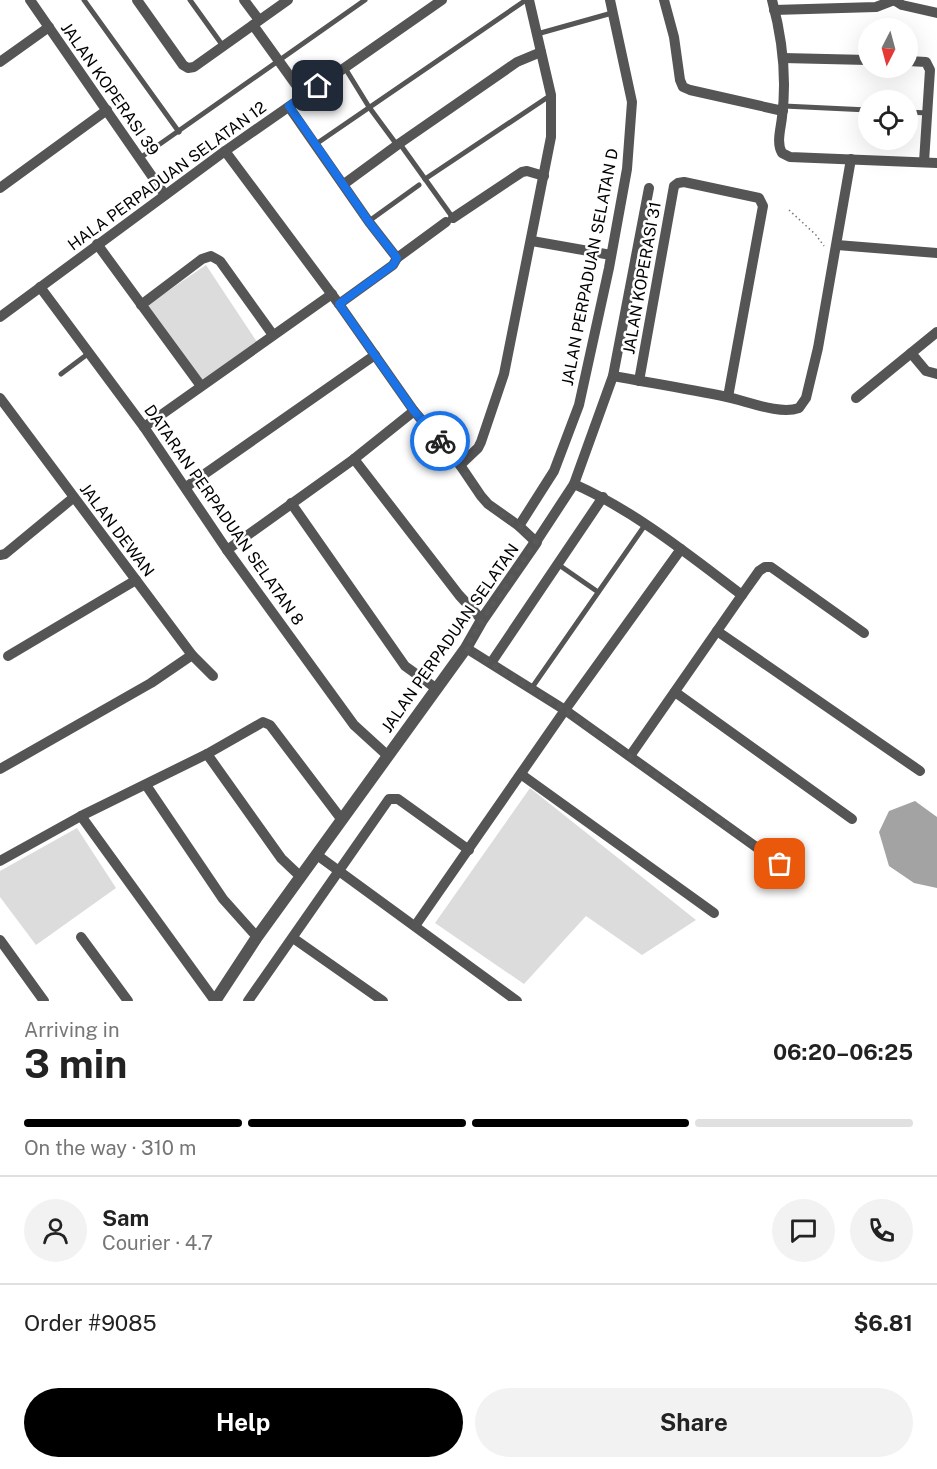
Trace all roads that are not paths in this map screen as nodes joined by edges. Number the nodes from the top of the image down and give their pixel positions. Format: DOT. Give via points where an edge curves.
graph roads {
  1 [pos="30,0"];
  2 [pos="84,0"];
  3 [pos="137,0"];
  4 [pos="190,0"];
  5 [pos="244,0"];
  6 [pos="288,0"];
  7 [pos="365,0"];
  8 [pos="528,0"];
  9 [pos="610,0"];
  10 [pos="664,0"];
  11 [pos="894,0"];
  12 [pos="435,2"];
  13 [pos="773,5"];
  14 [pos="614,12"];
  15 [pos="937,13"];
  16 [pos="256,23"];
  17 [pos="49,27"];
  18 [pos="537,34"];
  19 [pos="223,46"];
  20 [pos="541,52"];
  21 [pos="783,58"];
  22 [pos="858,60"];
  23 [pos="0,62"];
  24 [pos="280,62"];
  25 [pos="918,62"];
  26 [pos="345,68"];
  27 [pos="550,95"];
  28 [pos="304,96"];
  29 [pos="289,106"];
  30 [pos="369,107"];
  31 [pos="783,109"];
  32 [pos="107,110"];
  33 [pos="858,110"];
  34 [pos="918,113"];
  35 [pos="927,113"];
  36 [pos="179,132"];
  37 [pos="316,144"];
  38 [pos="398,144"];
  39 [pos="225,152"];
  40 [pos="140,158"];
  41 [pos="851,159"];
  42 [pos="924,162"];
  43 [pos="937,163"];
  44 [pos="544,176"];
  45 [pos="425,179"];
  46 [pos="344,184"];
  47 [pos="418,185"];
  48 [pos="0,188"];
  49 [pos="649,188"];
  50 [pos="165,195"];
  51 [pos="450,220"];
  52 [pos="369,222"];
  53 [pos="532,242"];
  54 [pos="98,244"];
  55 [pos="837,245"];
  56 [pos="937,253"];
  57 [pos="611,255"];
  58 [pos="397,258"];
  59 [pos="40,287"];
  60 [pos="332,294"];
  61 [pos="339,304"];
  62 [pos="141,305"];
  63 [pos="0,317"];
  64 [pos="937,332"];
  65 [pos="273,335"];
  66 [pos="89,353"];
  67 [pos="911,353"];
  68 [pos="375,355"];
  69 [pos="62,374"];
  70 [pos="937,375"];
  71 [pos="613,376"];
  72 [pos="639,381"];
  73 [pos="201,386"];
  74 [pos="729,397"];
  75 [pos="856,398"];
  76 [pos="0,399"];
  77 [pos="414,411"];
  78 [pos="144,427"];
  79 [pos="354,459"];
  80 [pos="460,465"];
  81 [pos="574,484"];
  82 [pos="186,487"];
  83 [pos="603,497"];
  84 [pos="73,498"];
  85 [pos="291,503"];
  86 [pos="645,525"];
  87 [pos="519,526"];
  88 [pos="536,542"];
  89 [pos="681,549"];
  90 [pos="227,550"];
  91 [pos="0,555"];
  92 [pos="559,566"];
  93 [pos="136,580"];
  94 [pos="598,592"];
  95 [pos="742,595"];
  96 [pos="482,620"];
  97 [pos="717,631"];
  98 [pos="864,633"];
  99 [pos="466,648"];
  100 [pos="192,655"];
  101 [pos="8,656"];
  102 [pos="491,663"];
  103 [pos="213,676"];
  104 [pos="437,688"];
  105 [pos="531,689"];
  106 [pos="675,692"];
  107 [pos="565,710"];
  108 [pos="207,754"];
  109 [pos="388,756"];
  110 [pos="630,756"];
  111 [pos="0,769"];
  112 [pos="920,771"];
  113 [pos="522,775"];
  114 [pos="146,785"];
  115 [pos="81,816"];
  116 [pos="852,819"];
  117 [pos="342,820"];
  118 [pos="469,850"];
  119 [pos="316,855"];
  120 [pos="0,861"];
  121 [pos="780,864"];
  122 [pos="339,873"];
  123 [pos="301,877"];
  124 [pos="714,913"];
  125 [pos="415,926"];
  126 [pos="81,937"];
  127 [pos="257,937"];
  128 [pos="293,938"];
  129 [pos="0,940"];
  130 [pos="44,1001"];
  131 [pos="128,1001"];
  132 [pos="215,1001"];
  133 [pos="248,1001"];
  134 [pos="383,1001"];
  135 [pos="517,1001"];
  1 -- 17 [label="street, JALAN KOPERASI 39"];
  2 -- 36 [label="lane"];
  3 -- 19 [label="street" via="185,68 194,67"];
  4 -- 19 [label="lane"];
  5 -- 16 [label="street"];
  6 -- 16 [label="street"];
  7 -- 24 [label="lane"];
  8 -- 18 [label="street"];
  8 -- 30 [label="lane"];
  9 -- 14 [label="street, JALAN PERPADUAN SELATAN D"];
  10 -- 31 [label="street" via="683,87"];
  11 -- 13 [label="street" via="876,7"];
  11 -- 15 [label="street"];
  12 -- 26 [label="street, HALA PERPADUAN SELATAN 12"];
  13 -- 21 [label="street"];
  14 -- 18 [label="lane"];
  14 -- 57 [label="street, JALAN PERPADUAN SELATAN D" via="632,113 627,169"];
  16 -- 19 [label="street"];
  16 -- 24 [label="street"];
  17 -- 23 [label="street"];
  17 -- 32 [label="street, JALAN KOPERASI 39"];
  18 -- 20 [label="street"];
  20 -- 27 [label="street"];
  20 -- 38 [label="street" via="517,62"];
  21 -- 22 [label="street"];
  21 -- 31 [label="street"];
  24 -- 28 [label="street"];
  24 -- 36 [label="lane"];
  25 -- 35 [label="street" via="930,67"];
  26 -- 28 [label="street, HALA PERPADUAN SELATAN 12"];
  26 -- 30 [label="lane"];
  27 -- 44 [label="street" via="551,137"];
  27 -- 45 [label="lane"];
  28 -- 29 [label="street, HALA PERPADUAN SELATAN 12"];
  29 -- 37 [label="street"];
  29 -- 39 [label="street, HALA PERPADUAN SELATAN 12"];
  30 -- 37 [label="lane"];
  30 -- 38 [label="lane"];
  31 -- 33 [label="lane"];
  31 -- 41 [label="street" via="779,145 782,153 790,157"];
  32 -- 40 [label="street, JALAN KOPERASI 39"];
  32 -- 48 [label="street"];
  34 -- 35 [label="lane"];
  35 -- 42 [label="street"];
  36 -- 40 [label="lane"];
  37 -- 46 [label="street"];
  38 -- 45 [label="lane"];
  38 -- 46 [label="street"];
  39 -- 50 [label="street, HALA PERPADUAN SELATAN 12"];
  39 -- 60 [label="street"];
  40 -- 50 [label="street, JALAN KOPERASI 39"];
  41 -- 42 [label="street"];
  41 -- 55 [label="street"];
  42 -- 43 [label="street"];
  44 -- 51 [label="street" via="522,172"];
  44 -- 53 [label="street"];
  45 -- 51 [label="lane"];
  46 -- 52 [label="street"];
  47 -- 52 [label="lane"];
  49 -- 71 [label="street, JALAN PERPADUAN SELATAN"];
  50 -- 54 [label="street, HALA PERPADUAN SELATAN 12"];
  51 -- 58 [label="street"];
  52 -- 58 [label="street"];
  53 -- 57 [label="street"];
  53 -- 80 [label="street" via="504,374 481,442"];
  54 -- 59 [label="street, HALA PERPADUAN SELATAN 12"];
  54 -- 62 [label="street"];
  55 -- 56 [label="street"];
  55 -- 74 [label="street" via="818,348 803,403 787,410"];
  57 -- 87 [label="street, JALAN PERPADUAN SELATAN D" via="571,429 554,471"];
  58 -- 61 [label="street"];
  59 -- 63 [label="street, HALA PERPADUAN SELATAN 12"];
  59 -- 66 [label="street, DATARAN PERPADUAN SELATAN 8"];
  60 -- 61 [label="street"];
  60 -- 65 [label="street"];
  61 -- 68 [label="street"];
  62 -- 65 [label="street" via="202,259 212,256 220,261"];
  62 -- 73 [label="street"];
  64 -- 67 [label="street"];
  65 -- 73 [label="street"];
  66 -- 69 [label="lane"];
  66 -- 78 [label="street, DATARAN PERPADUAN SELATAN 8"];
  67 -- 70 [label="street" via="926,371"];
  67 -- 75 [label="street"];
  68 -- 77 [label="street"];
  68 -- 82 [label="street"];
  71 -- 72 [label="street"];
  71 -- 81 [label="street, JALAN PERPADUAN SELATAN"];
  72 -- 74 [label="street"];
  72 -- 74 [label="street, JALAN KOPERASI 31" via="674,186 684,182 759,198 763,206"];
  73 -- 78 [label="street"];
  76 -- 84 [label="street, JALAN DEWAN"];
  77 -- 79 [label="street"];
  77 -- 80 [label="street"];
  78 -- 82 [label="street, DATARAN PERPADUAN SELATAN 8"];
  79 -- 85 [label="street"];
  79 -- 96 [label="street"];
  80 -- 87 [label="street" via="488,504"];
  81 -- 83 [label="street"];
  81 -- 88 [label="street, JALAN PERPADUAN SELATAN"];
  82 -- 90 [label="street, DATARAN PERPADUAN SELATAN 8"];
  83 -- 86 [label="street"];
  83 -- 92 [label="street"];
  84 -- 91 [label="street"];
  84 -- 93 [label="street, JALAN DEWAN"];
  85 -- 90 [label="street"];
  85 -- 104 [label="street" via="405,666"];
  86 -- 89 [label="street"];
  86 -- 94 [label="lane"];
  87 -- 88 [label="street"];
  88 -- 96 [label="street, JALAN PERPADUAN SELATAN"];
  89 -- 95 [label="street"];
  89 -- 107 [label="street"];
  90 -- 109 [label="street, DATARAN PERPADUAN SELATAN 8" via="354,724"];
  92 -- 94 [label="lane"];
  92 -- 102 [label="street"];
  93 -- 100 [label="street, JALAN DEWAN"];
  93 -- 101 [label="street"];
  94 -- 105 [label="lane"];
  95 -- 97 [label="street"];
  95 -- 98 [label="street" via="759,572 771,567"];
  96 -- 99 [label="street, JALAN PERPADUAN SELATAN"];
  97 -- 106 [label="street"];
  97 -- 112 [label="street"];
  99 -- 102 [label="street"];
  99 -- 104 [label="street, JALAN PERPADUAN SELATAN"];
  100 -- 103 [label="street, JALAN DEWAN"];
  100 -- 111 [label="street" via="151,683"];
  102 -- 105 [label="street"];
  104 -- 109 [label="street, JALAN PERPADUAN SELATAN"];
  105 -- 107 [label="street"];
  106 -- 110 [label="street"];
  106 -- 116 [label="street"];
  107 -- 110 [label="street"];
  107 -- 113 [label="street"];
  108 -- 114 [label="street"];
  108 -- 117 [label="street" via="266,723"];
  108 -- 123 [label="street" via="281,858"];
  109 -- 117 [label="street, JALAN PERPADUAN SELATAN"];
  110 -- 121 [label="street"];
  113 -- 118 [label="street"];
  113 -- 124 [label="street"];
  114 -- 115 [label="street"];
  114 -- 127 [label="street" via="222,899"];
  115 -- 120 [label="street"];
  115 -- 132 [label="street"];
  117 -- 119 [label="street, JALAN PERPADUAN SELATAN"];
  118 -- 122 [label="street" via="392,798"];
  118 -- 125 [label="street"];
  119 -- 122 [label="street"];
  119 -- 123 [label="street, JALAN PERPADUAN SELATAN"];
  122 -- 125 [label="street"];
  122 -- 128 [label="street"];
  123 -- 127 [label="street, JALAN PERPADUAN SELATAN"];
  125 -- 135 [label="street"];
  126 -- 131 [label="street"];
  127 -- 132 [label="street, JALAN PERPADUAN SELATAN"];
  128 -- 133 [label="street"];
  128 -- 134 [label="street"];
  129 -- 130 [label="street"];
}
